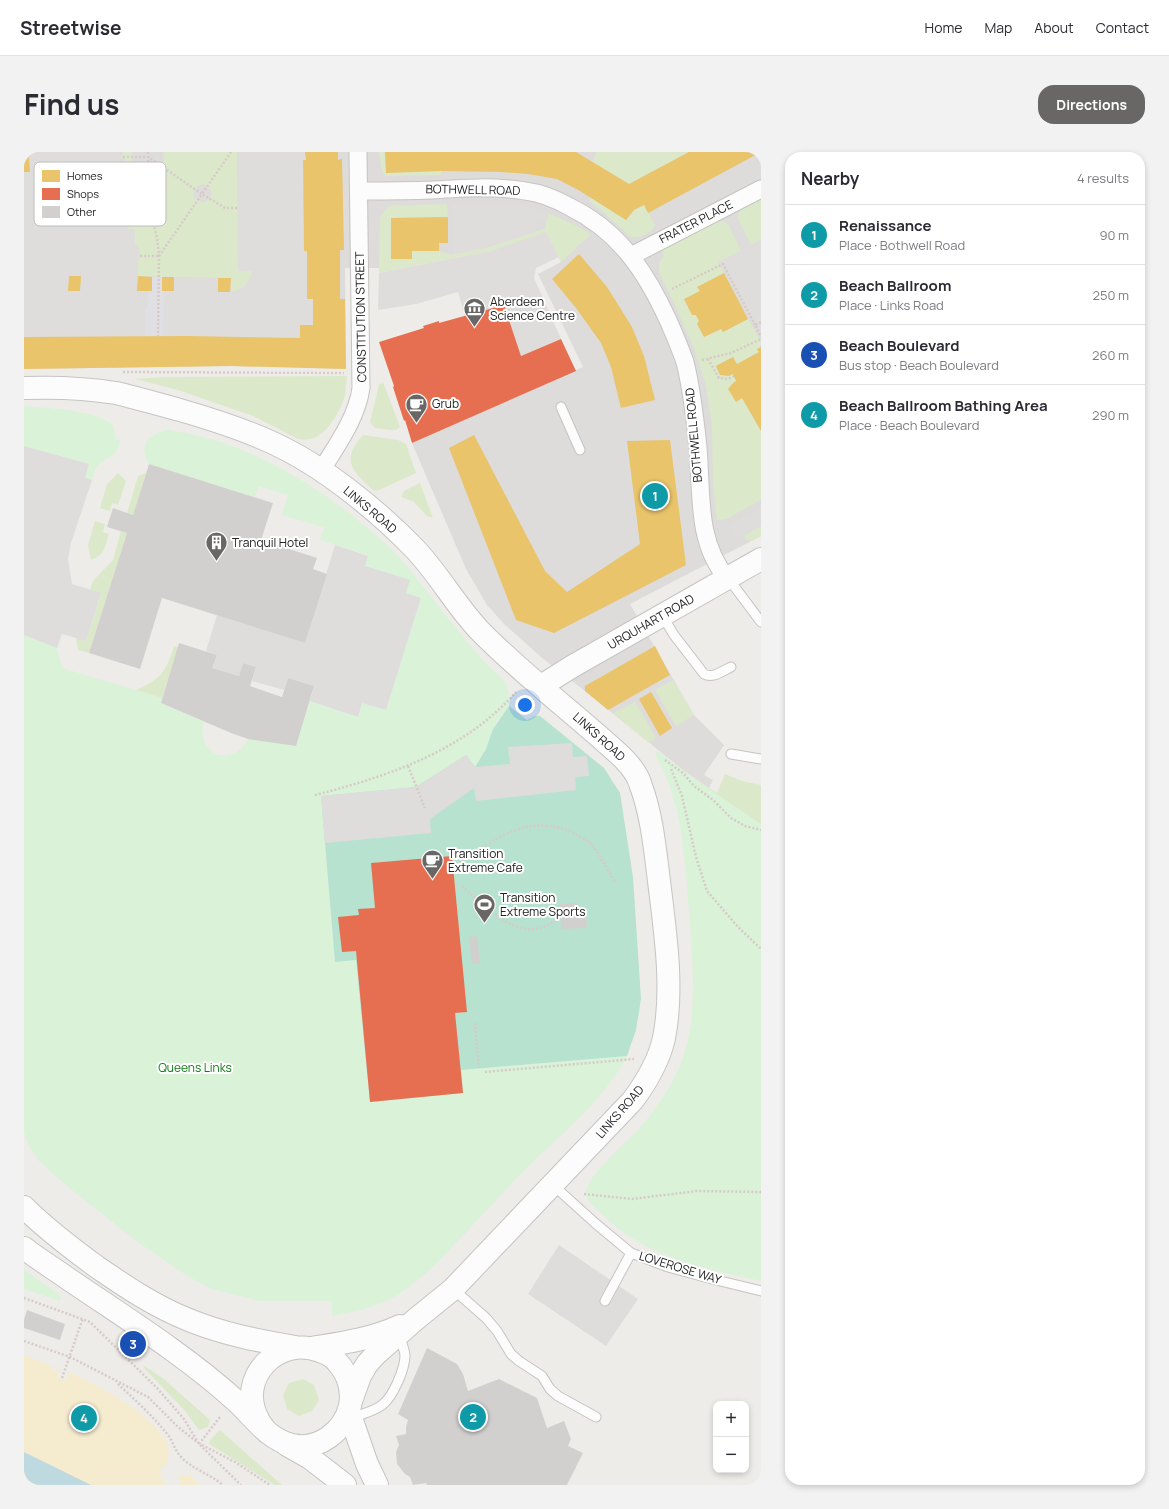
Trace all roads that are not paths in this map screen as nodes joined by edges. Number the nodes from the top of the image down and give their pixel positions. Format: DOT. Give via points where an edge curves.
graph roads {
  1 [pos="358,152"];
  2 [pos="761,189"];
  3 [pos="359,191"];
  4 [pos="631,256"];
  5 [pos="24,388"];
  6 [pos="561,408"];
  7 [pos="580,450"];
  8 [pos="321,471"];
  9 [pos="761,559"];
  10 [pos="728,578"];
  11 [pos="662,615"];
  12 [pos="761,622"];
  13 [pos="731,667"];
  14 [pos="535,681"];
  15 [pos="731,754"];
  16 [pos="761,759"];
  17 [pos="552,1185"];
  18 [pos="24,1207"];
  19 [pos="24,1248"];
  20 [pos="631,1253"];
  21 [pos="453,1289"];
  22 [pos="761,1291"];
  23 [pos="605,1300"];
  24 [pos="416,1319"];
  25 [pos="399,1334"];
  26 [pos="304,1347"];
  27 [pos="348,1414"];
  28 [pos="596,1417"];
  29 [pos="274,1436"];
  30 [pos="345,1485"];
  31 [pos="377,1485"];
  1 -- 3 [label="street, CONSTITUTION STREET"];
  2 -- 4 [label="street, FRATER PLACE"];
  3 -- 4 [label="street, BOTHWELL ROAD" via="475,188 525,191 562,202 587,216 618,240"];
  3 -- 8 [label="street, CONSTITUTION STREET" via="361,393 356,409"];
  4 -- 10 [label="street, BOTHWELL ROAD" via="657,297 684,361 694,400 704,528 712,555"];
  5 -- 8 [label="street, LINKS ROAD" via="94,390 142,399 243,430 302,458"];
  6 -- 7 [label="lane"];
  8 -- 14 [label="street, LINKS ROAD" via="373,510 414,548 475,625"];
  9 -- 10 [label="street, URQUHART ROAD"];
  10 -- 11 [label="street, URQUHART ROAD"];
  10 -- 12 [label="lane"];
  11 -- 13 [label="lane" via="704,674 714,676"];
  11 -- 14 [label="street, URQUHART ROAD"];
  14 -- 17 [label="street, LINKS ROAD" via="634,770 643,790 656,851 667,958 668,1015 664,1039 646,1082 633,1100"];
  15 -- 16 [label="lane"];
  17 -- 20 [label="lane, LOVEROSE WAY"];
  17 -- 21 [label="street, LINKS ROAD"];
  18 -- 26 [label="street" via="68,1246 148,1300 189,1321 252,1340"];
  19 -- 29 [label="street" via="148,1333 221,1387"];
  20 -- 22 [label="lane, LOVEROSE WAY" via="668,1267"];
  20 -- 23 [label="lane"];
  21 -- 24 [label="street, LINKS ROAD"];
  21 -- 28 [label="lane" via="486,1318 512,1354 542,1376 550,1389"];
  24 -- 25 [label="street, LINKS ROAD"];
  24 -- 26 [label="street, LINKS ROAD" via="383,1334 356,1341"];
  25 -- 27 [label="street, LINKS ROAD" via="367,1364 360,1376"];
  25 -- 27 [label="lane" via="405,1353 405,1363 394,1390 381,1406"];
  26 -- 27 [label="street" via="326,1353 346,1373 350,1387"];
  26 -- 29 [label="street" via="280,1352 267,1360 258,1373 253,1388 253,1404 258,1419"];
  27 -- 29 [label="street" via="333,1434 321,1442 294,1445"];
  27 -- 31 [label="street"];
  29 -- 30 [label="street" via="310,1458"];
}
